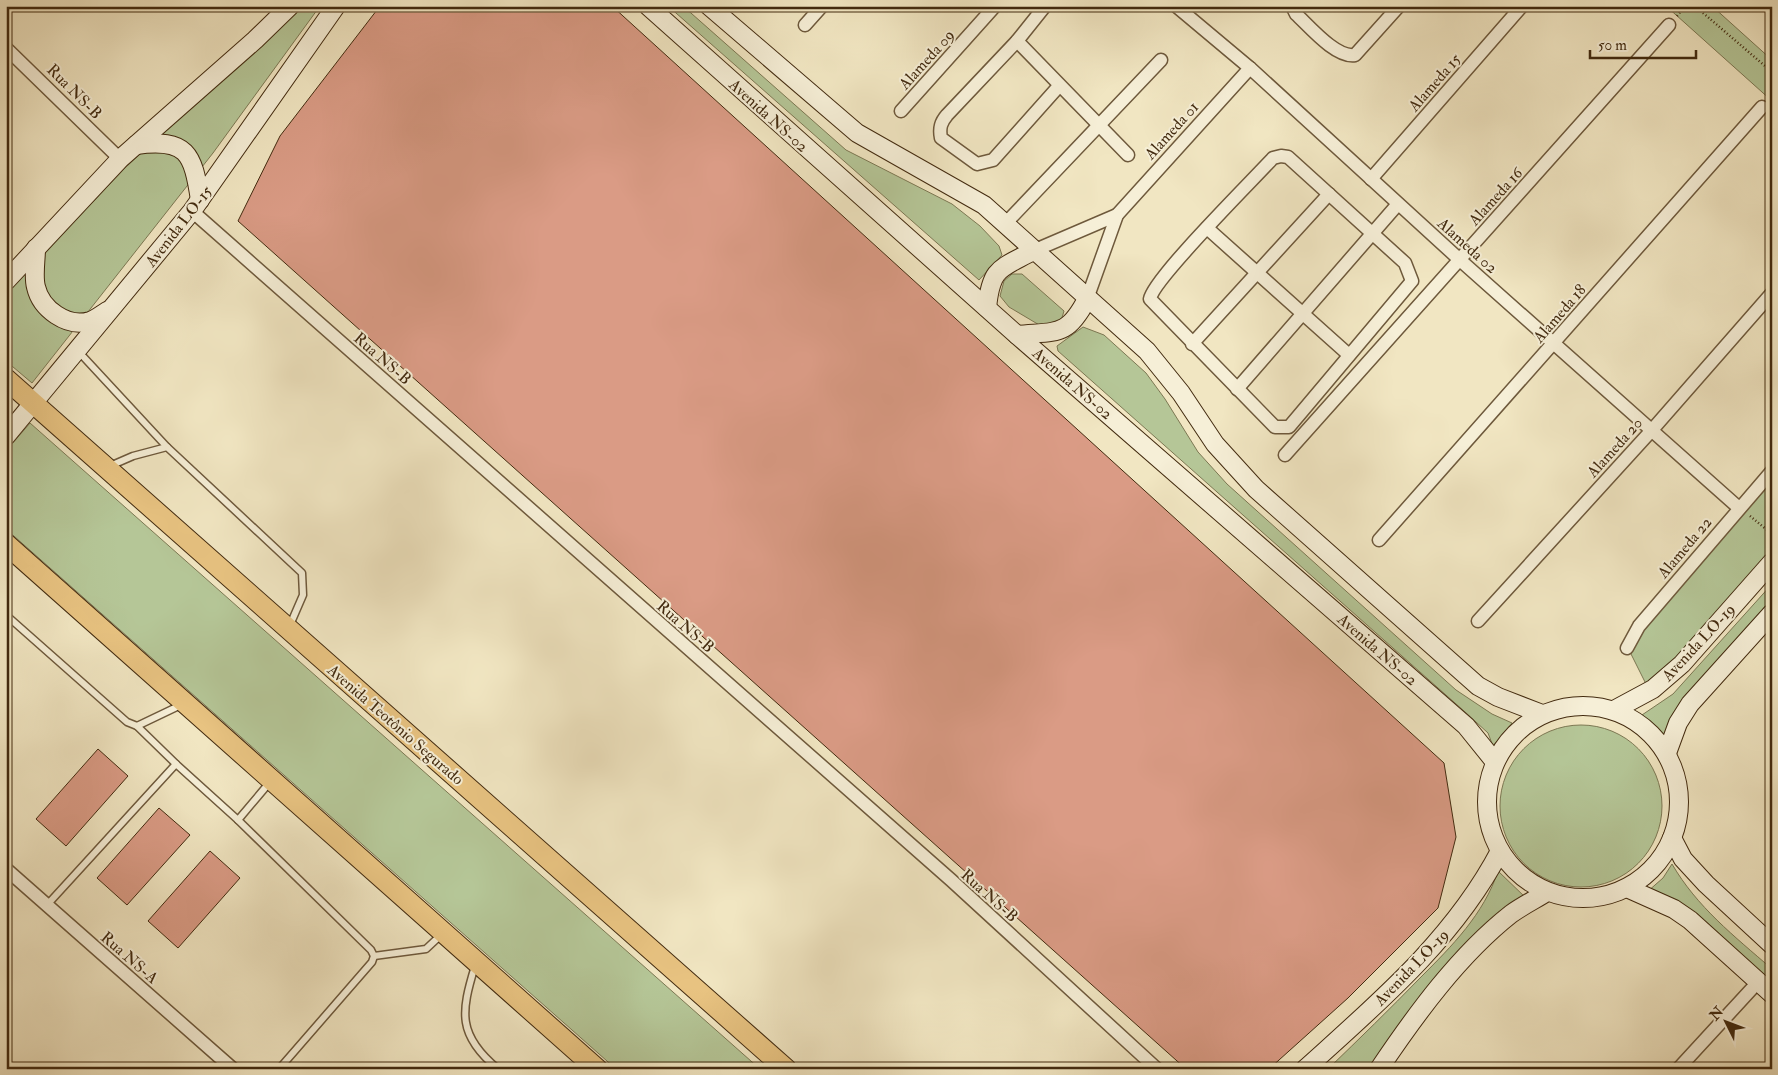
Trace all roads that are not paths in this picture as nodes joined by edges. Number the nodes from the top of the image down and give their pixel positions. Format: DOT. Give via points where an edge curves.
graph roads {
  1 [pos="290,6"];
  2 [pos="336,6"];
  3 [pos="648,6"];
  4 [pos="709,6"];
  5 [pos="822,6"];
  6 [pos="995,6"];
  7 [pos="1045,6"];
  8 [pos="1176,6"];
  9 [pos="1292,6"];
  10 [pos="1399,6"];
  11 [pos="1522,6"];
  12 [pos="805,25"];
  13 [pos="1669,25"];
  14 [pos="1017,41"];
  15 [pos="6,48"];
  16 [pos="1161,60"];
  17 [pos="1250,68"];
  18 [pos="1059,86"];
  19 [pos="1762,107"];
  20 [pos="901,111"];
  21 [pos="1100,126"];
  22 [pos="136,145"];
  23 [pos="1128,155"];
  24 [pos="120,159"];
  25 [pos="1371,179"];
  26 [pos="1329,194"];
  27 [pos="1398,204"];
  28 [pos="196,206"];
  29 [pos="1117,215"];
  30 [pos="1005,224"];
  31 [pos="1207,228"];
  32 [pos="1371,233"];
  33 [pos="36,248"];
  34 [pos="1033,250"];
  35 [pos="1460,260"];
  36 [pos="1257,273"];
  37 [pos="6,281"];
  38 [pos="1772,293"];
  39 [pos="1087,298"];
  40 [pos="114,308"];
  41 [pos="987,308"];
  42 [pos="1301,314"];
  43 [pos="1017,335"];
  44 [pos="1192,344"];
  45 [pos="1553,344"];
  46 [pos="78,351"];
  47 [pos="1348,355"];
  48 [pos="6,379"];
  49 [pos="1237,389"];
  50 [pos="34,404"];
  51 [pos="1652,430"];
  52 [pos="6,436"];
  53 [pos="167,447"];
  54 [pos="1285,455"];
  55 [pos="106,468"];
  56 [pos="1772,471"];
  57 [pos="1739,508"];
  58 [pos="1379,540"];
  59 [pos="7,548"];
  60 [pos="1772,562"];
  61 [pos="1772,613"];
  62 [pos="6,615"];
  63 [pos="1478,621"];
  64 [pos="288,629"];
  65 [pos="1627,648"];
  66 [pos="186,703"];
  67 [pos="1614,710"];
  68 [pos="1542,714"];
  69 [pos="138,726"];
  70 [pos="1667,753"];
  71 [pos="1495,762"];
  72 [pos="176,764"];
  73 [pos="272,779"];
  74 [pos="238,820"];
  75 [pos="1672,838"];
  76 [pos="1500,852"];
  77 [pos="6,869"];
  78 [pos="1627,888"];
  79 [pos="1547,892"];
  80 [pos="47,905"];
  81 [pos="443,933"];
  82 [pos="1772,945"];
  83 [pos="374,956"];
  84 [pos="476,962"];
  85 [pos="1758,982"];
  86 [pos="1772,994"];
  87 [pos="233,1069"];
  88 [pos="279,1069"];
  89 [pos="498,1069"];
  90 [pos="597,1069"];
  91 [pos="786,1069"];
  92 [pos="1157,1069"];
  93 [pos="1305,1069"];
  94 [pos="1379,1069"];
  95 [pos="1678,1069"];
  1 -- 22 [label="street"];
  2 -- 28 [label="street, Avenida LO-15"];
  3 -- 41 [label="street, Avenida NS-02"];
  4 -- 30 [label="street" via="857,133 962,190 984,204"];
  5 -- 12 [label="street"];
  6 -- 20 [label="street, Alameda 09"];
  7 -- 14 [label="street"];
  8 -- 17 [label="street, Alameda 02"];
  9 -- 10 [label="street" via="1296,14 1336,50 1348,56 1355,55"];
  11 -- 25 [label="street, Alameda 15"];
  13 -- 35 [label="street, Alameda 16"];
  14 -- 18 [label="street"];
  14 -- 18 [label="street" via="946,114 939,131 941,138 977,164 992,160"];
  15 -- 24 [label="street, Rua NS-B"];
  16 -- 21 [label="street"];
  17 -- 25 [label="street, Alameda 02"];
  17 -- 29 [label="street, Alameda 01"];
  18 -- 21 [label="street"];
  19 -- 45 [label="street, Alameda 18"];
  21 -- 23 [label="street"];
  21 -- 30 [label="street"];
  22 -- 24 [label="street"];
  22 -- 28 [label="street" via="161,142 177,147 186,155 195,168"];
  24 -- 33 [label="street"];
  25 -- 27 [label="street, Alameda 02"];
  26 -- 31 [label="street" via="1288,157 1281,156 1274,158"];
  26 -- 32 [label="street"];
  26 -- 36 [label="street"];
  27 -- 32 [label="street"];
  27 -- 35 [label="street, Alameda 02"];
  28 -- 40 [label="street, Avenida LO-15"];
  28 -- 92 [label="street, Rua NS-B" via="951,880"];
  29 -- 34 [label="street, Alameda 01"];
  29 -- 39 [label="street, Alameda 01"];
  30 -- 34 [label="street"];
  31 -- 36 [label="street"];
  31 -- 44 [label="street" via="1156,285 1150,299"];
  32 -- 42 [label="street"];
  32 -- 47 [label="street" via="1405,263 1412,281"];
  33 -- 37 [label="street"];
  33 -- 40 [label="street" via="36,286 42,303 61,318 74,323 89,321"];
  34 -- 39 [label="street"];
  34 -- 41 [label="street" via="995,275 989,285"];
  35 -- 45 [label="street, Alameda 02"];
  35 -- 54 [label="street, Alameda 16"];
  36 -- 42 [label="street"];
  36 -- 44 [label="street"];
  38 -- 51 [label="street, Alameda 20"];
  39 -- 43 [label="street" via="1068,327"];
  39 -- 68 [label="street" via="1147,351 1181,393 1215,444 1256,489 1478,686 1498,698"];
  40 -- 46 [label="street, Avenida LO-15"];
  41 -- 43 [label="street, Avenida NS-02"];
  42 -- 47 [label="street"];
  42 -- 49 [label="street"];
  43 -- 71 [label="street, Avenida NS-02" via="1466,726"];
  44 -- 49 [label="street"];
  45 -- 51 [label="street, Alameda 02"];
  45 -- 58 [label="street, Alameda 18"];
  46 -- 50 [label="street, Avenida LO-15"];
  46 -- 53 [label="lane"];
  47 -- 49 [label="street" via="1288,427 1275,426"];
  48 -- 50 [label="main road, Avenida Teotônio Segurado"];
  50 -- 52 [label="street, Avenida LO-15"];
  50 -- 55 [label="main road, Avenida Teotônio Segurado"];
  51 -- 57 [label="street, Alameda 02"];
  51 -- 63 [label="street, Alameda 20"];
  53 -- 55 [label="lane" via="133,456"];
  53 -- 64 [label="lane" via="302,573 303,595"];
  55 -- 64 [label="main road, Avenida Teotônio Segurado"];
  56 -- 57 [label="street, Alameda 22"];
  57 -- 65 [label="street, Alameda 22" via="1639,626"];
  59 -- 66 [label="main road"];
  60 -- 67 [label="street, Avenida LO-19" via="1682,664 1653,689"];
  61 -- 70 [label="street" via="1690,704 1678,722"];
  62 -- 69 [label="lane" via="112,711 126,722"];
  64 -- 91 [label="main road, Avenida Teotônio Segurado"];
  66 -- 69 [label="lane"];
  66 -- 73 [label="main road"];
  67 -- 68 [label="street" via="1577,706"];
  67 -- 70 [label="street" via="1644,727"];
  68 -- 71 [label="street" via="1517,732"];
  69 -- 72 [label="lane"];
  70 -- 75 [label="street" via="1675,779 1678,815"];
  71 -- 76 [label="street" via="1487,792 1487,806 1488,823"];
  72 -- 74 [label="lane"];
  72 -- 80 [label="lane"];
  73 -- 74 [label="lane"];
  73 -- 81 [label="main road"];
  74 -- 83 [label="lane"];
  75 -- 78 [label="street" via="1646,875"];
  75 -- 82 [label="street" via="1683,859 1706,884"];
  76 -- 79 [label="street" via="1518,873"];
  76 -- 93 [label="street, Avenida LO-19" via="1469,903 1421,960"];
  77 -- 80 [label="street, Rua NS-A"];
  78 -- 79 [label="street" via="1588,898"];
  78 -- 85 [label="street" via="1674,909 1690,920"];
  79 -- 94 [label="street, Avenida LO-19" via="1512,913 1460,964"];
  80 -- 87 [label="street, Rua NS-A"];
  81 -- 83 [label="lane" via="426,949"];
  81 -- 84 [label="main road"];
  83 -- 88 [label="lane"];
  84 -- 89 [label="lane" via="464,1001 465,1028 485,1058"];
  84 -- 90 [label="main road"];
  85 -- 86 [label="street"];
  85 -- 95 [label="street"];
}
